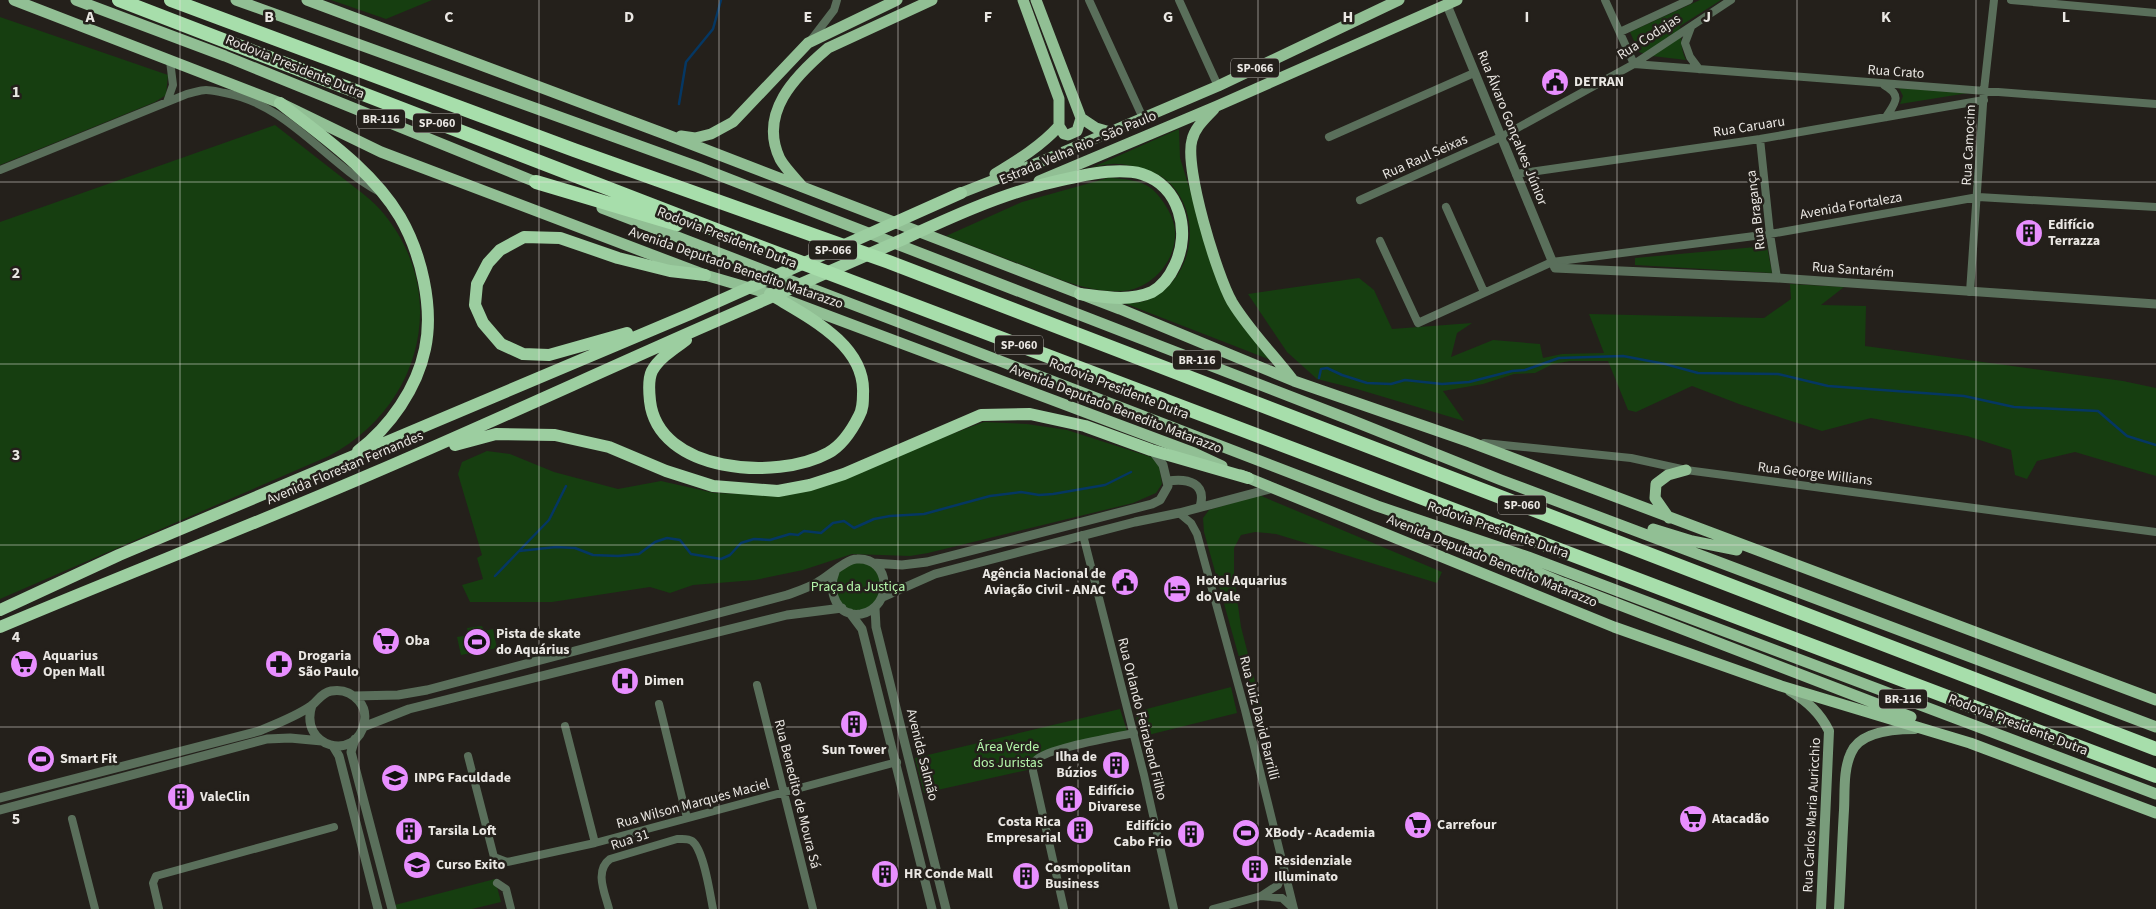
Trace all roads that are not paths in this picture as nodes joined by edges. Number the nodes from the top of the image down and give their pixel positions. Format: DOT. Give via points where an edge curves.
graph roads {
  1 [pos="14,0"];
  2 [pos="76,0"];
  3 [pos="119,0"];
  4 [pos="171,0"];
  5 [pos="236,0"];
  6 [pos="308,0"];
  7 [pos="837,0"];
  8 [pos="897,0"];
  9 [pos="932,0"];
  10 [pos="1023,0"];
  11 [pos="1036,0"];
  12 [pos="1089,0"];
  13 [pos="1179,0"];
  14 [pos="1399,0"];
  15 [pos="1605,0"];
  16 [pos="1689,0"];
  17 [pos="1731,0"];
  18 [pos="1994,0"];
  19 [pos="2011,0"];
  20 [pos="1452,2"];
  21 [pos="2156,13"];
  22 [pos="1693,24"];
  23 [pos="1620,32"];
  24 [pos="808,43"];
  25 [pos="170,60"];
  26 [pos="1634,64"];
  27 [pos="1699,69"];
  28 [pos="1474,73"];
  29 [pos="1882,84"];
  30 [pos="1218,86"];
  31 [pos="1984,90"];
  32 [pos="1984,100"];
  33 [pos="167,102"];
  34 [pos="280,103"];
  35 [pos="2156,104"];
  36 [pos="1217,106"];
  37 [pos="1886,117"];
  38 [pos="1081,118"];
  39 [pos="1143,118"];
  40 [pos="1059,126"];
  41 [pos="1110,132"];
  42 [pos="665,134"];
  43 [pos="1328,137"];
  44 [pos="1501,137"];
  45 [pos="1760,139"];
  46 [pos="0,170"];
  47 [pos="1516,174"];
  48 [pos="536,182"];
  49 [pos="803,188"];
  50 [pos="1013,192"];
  51 [pos="961,193"];
  52 [pos="382,194"];
  53 [pos="1978,197"];
  54 [pos="1360,200"];
  55 [pos="1446,207"];
  56 [pos="2156,207"];
  57 [pos="1770,234"];
  58 [pos="1380,241"];
  59 [pos="755,245"];
  60 [pos="1552,262"];
  61 [pos="705,275"];
  62 [pos="1778,278"];
  63 [pos="1484,292"];
  64 [pos="1970,292"];
  65 [pos="770,294"];
  66 [pos="1080,294"];
  67 [pos="2156,304"];
  68 [pos="690,314"];
  69 [pos="699,329"];
  70 [pos="1294,382"];
  71 [pos="1470,442"];
  72 [pos="1151,450"];
  73 [pos="345,461"];
  74 [pos="1686,470"];
  75 [pos="371,475"];
  76 [pos="1248,478"];
  77 [pos="1168,481"];
  78 [pos="1273,488"];
  79 [pos="1378,506"];
  80 [pos="1200,507"];
  81 [pos="1179,514"];
  82 [pos="1592,514"];
  83 [pos="1669,518"];
  84 [pos="2156,532"];
  85 [pos="1083,535"];
  86 [pos="1761,553"];
  87 [pos="873,563"];
  88 [pos="834,572"];
  89 [pos="883,597"];
  90 [pos="842,608"];
  91 [pos="875,608"];
  92 [pos="0,610"];
  93 [pos="850,613"];
  94 [pos="0,627"];
  95 [pos="758,685"];
  96 [pos="1781,686"];
  97 [pos="354,696"];
  98 [pos="2156,700"];
  99 [pos="659,704"];
  100 [pos="312,705"];
  101 [pos="565,726"];
  102 [pos="363,727"];
  103 [pos="2156,727"];
  104 [pos="1927,729"];
  105 [pos="1134,733"];
  106 [pos="355,739"];
  107 [pos="322,741"];
  108 [pos="1970,743"];
  109 [pos="333,746"];
  110 [pos="2156,749"];
  111 [pos="468,756"];
  112 [pos="897,762"];
  113 [pos="2156,776"];
  114 [pos="904,790"];
  115 [pos="783,794"];
  116 [pos="918,794"];
  117 [pos="2156,794"];
  118 [pos="0,798"];
  119 [pos="0,810"];
  120 [pos="2156,813"];
  121 [pos="687,818"];
  122 [pos="72,819"];
  123 [pos="334,827"];
  124 [pos="595,842"];
  125 [pos="1284,867"];
  126 [pos="497,883"];
  127 [pos="1261,896"];
  128 [pos="95,909"];
  129 [pos="160,909"];
  130 [pos="378,909"];
  131 [pos="392,909"];
  132 [pos="511,909"];
  133 [pos="609,909"];
  134 [pos="714,909"];
  135 [pos="813,909"];
  136 [pos="932,909"];
  137 [pos="946,909"];
  138 [pos="1064,909"];
  139 [pos="1174,909"];
  140 [pos="1213,909"];
  141 [pos="1294,909"];
  142 [pos="1821,909"];
  143 [pos="1839,909"];
  1 -- 25 [label="main road, Avenida Deputado Benedito Matarazzo"];
  2 -- 48 [label="main road, Rodovia Presidente Dutra / BR-116" via="225,56"];
  3 -- 59 [label="highway, Rodovia Presidente Dutra / SP-060"];
  4 -- 110 [label="highway, Rodovia Presidente Dutra / SP-060" via="898,266"];
  5 -- 82 [label="main road, BR-116" via="698,167"];
  6 -- 42 [label="main road"];
  7 -- 24 [label="street" via="834,10"];
  8 -- 24 [label="main road"];
  9 -- 49 [label="main road" via="828,48 784,94 774,114 772,136 781,160"];
  10 -- 40 [label="main road" via="1059,99"];
  11 -- 38 [label="main road"];
  12 -- 39 [label="street"];
  13 -- 30 [label="street"];
  14 -- 30 [label="main road, SP-066"];
  15 -- 23 [label="street"];
  16 -- 23 [label="street"];
  17 -- 22 [label="street, Rua Codajas"];
  18 -- 31 [label="street, Rua Camocim"];
  19 -- 21 [label="street"];
  20 -- 28 [label="street, Rua Álvaro Gonçalves Júnior"];
  20 -- 36 [label="main road, SP-066"];
  22 -- 26 [label="street, Rua Codajas"];
  22 -- 27 [label="street" via="1685,44"];
  23 -- 26 [label="street"];
  24 -- 42 [label="main road" via="733,122 711,134 695,138"];
  25 -- 33 [label="street" via="173,85"];
  25 -- 34 [label="main road, Avenida Deputado Benedito Matarazzo"];
  26 -- 27 [label="street, Rua Crato"];
  26 -- 44 [label="street, Rua Codajas"];
  27 -- 29 [label="street, Rua Crato"];
  28 -- 43 [label="street"];
  28 -- 44 [label="street, Rua Álvaro Gonçalves Júnior"];
  29 -- 31 [label="street, Rua Crato"];
  29 -- 37 [label="street" via="1896,96 1896,102"];
  30 -- 39 [label="main road, SP-066"];
  31 -- 32 [label="street, Rua Camocim"];
  31 -- 35 [label="street, Rua Crato"];
  32 -- 37 [label="street, Rua Caruaru"];
  32 -- 53 [label="street, Rua Camocim"];
  33 -- 46 [label="street"];
  33 -- 52 [label="street" via="207,90 242,96 281,118 312,140 344,170"];
  34 -- 52 [label="highway" via="338,147"];
  34 -- 61 [label="main road, Avenida Deputado Benedito Matarazzo" via="381,152"];
  36 -- 50 [label="main road, Estrada Velha Rio - São Paulo / SP-066"];
  36 -- 70 [label="main road" via="1195,131 1190,158 1216,264 1225,288 1244,320"];
  37 -- 45 [label="street, Rua Caruaru"];
  38 -- 40 [label="main road" via="1074,134 1064,134"];
  38 -- 41 [label="main road"];
  39 -- 41 [label="main road, SP-066"];
  40 -- 51 [label="main road" via="1025,156"];
  41 -- 51 [label="main road, Estrada Velha Rio - São Paulo / SP-066"];
  42 -- 49 [label="main road"];
  44 -- 47 [label="street, Rua Álvaro Gonçalves Júnior"];
  44 -- 54 [label="street, Rua Raul Seixas"];
  45 -- 47 [label="street, Rua Caruaru"];
  45 -- 57 [label="street, Rua Bragança"];
  47 -- 60 [label="street, Rua Álvaro Gonçalves Júnior"];
  48 -- 59 [label="highway"];
  48 -- 79 [label="main road, Rodovia Presidente Dutra / BR-116"];
  49 -- 66 [label="main road"];
  50 -- 66 [label="highway" via="1083,176 1128,172 1150,178 1173,201 1182,224 1183,238 1174,269 1160,287 1125,298"];
  50 -- 69 [label="highway, Estrada Velha Rio - São Paulo / SP-066"];
  51 -- 68 [label="highway, SP-066"];
  52 -- 73 [label="highway" via="400,216 420,260 428,316 426,348 417,377 387,424"];
  53 -- 56 [label="street, Avenida Fortaleza"];
  53 -- 57 [label="street, Avenida Fortaleza"];
  53 -- 64 [label="street, Rua Camocim"];
  55 -- 63 [label="street"];
  57 -- 60 [label="street, Avenida Fortaleza"];
  57 -- 62 [label="street, Rua Bragança"];
  58 -- 63 [label="street, Avenida Fortaleza" via="1418,323"];
  59 -- 113 [label="highway, Rodovia Presidente Dutra / SP-060"];
  60 -- 62 [label="street, Rua Santarém" via="1555,268"];
  60 -- 63 [label="street, Avenida Fortaleza"];
  61 -- 65 [label="main road, Avenida Deputado Benedito Matarazzo"];
  61 -- 68 [label="highway" via="670,271 618,258 560,238 524,237 500,250 488,263 477,284 475,305 483,323 500,344 524,354 549,355"];
  62 -- 64 [label="street, Rua Santarém"];
  64 -- 67 [label="street, Rua Santarém"];
  65 -- 69 [label="highway" via="821,326 842,344 856,361 864,382 862,409 850,434 830,452 773,469 742,469 688,452 668,438 651,413 649,390 652,371 665,356"];
  65 -- 76 [label="main road, Avenida Deputado Benedito Matarazzo" via="1194,453"];
  66 -- 70 [label="main road"];
  68 -- 73 [label="highway, Avenida Florestan Fernandes"];
  69 -- 75 [label="highway, Avenida Florestan Fernandes"];
  70 -- 71 [label="main road"];
  71 -- 74 [label="street, Rua George Willians" via="1631,458"];
  71 -- 83 [label="main road"];
  72 -- 75 [label="highway" via="1085,426 1030,414 982,415 844,474 778,491 713,486 609,447 555,435 527,433 496,434 465,441"];
  72 -- 76 [label="highway"];
  72 -- 77 [label="street" via="1163,465"];
  73 -- 92 [label="highway, Avenida Florestan Fernandes" via="119,555"];
  74 -- 83 [label="main road" via="1668,475 1656,484 1655,498"];
  74 -- 84 [label="street, Rua George Willians"];
  75 -- 94 [label="highway, Avenida Florestan Fernandes"];
  76 -- 78 [label="main road, Avenida Deputado Benedito Matarazzo"];
  77 -- 80 [label="street" via="1185,479 1195,484 1201,494"];
  77 -- 87 [label="street" via="1166,493 1160,500 1134,510 927,562 902,565"];
  78 -- 80 [label="street"];
  78 -- 96 [label="main road, Avenida Deputado Benedito Matarazzo" via="1606,624"];
  79 -- 108 [label="main road" via="1563,583 1862,697"];
  79 -- 117 [label="main road, Rodovia Presidente Dutra / BR-116" via="1528,557"];
  80 -- 81 [label="street"];
  81 -- 85 [label="street"];
  81 -- 125 [label="street, Rua Juiz David Barrilli" via="1191,523 1197,534"];
  82 -- 86 [label="main road" via="1692,540"];
  82 -- 103 [label="main road, BR-116"];
  83 -- 86 [label="main road"];
  85 -- 89 [label="street" via="935,574"];
  85 -- 105 [label="street, Rua Orlando Feirabend Filho"];
  86 -- 98 [label="main road"];
  87 -- 88 [label="street" via="856,558 848,560"];
  87 -- 89 [label="street" via="886,582"];
  88 -- 90 [label="street" via="832,595"];
  88 -- 97 [label="street" via="803,590 453,684 398,695"];
  89 -- 91 [label="street"];
  90 -- 93 [label="street"];
  90 -- 102 [label="street" via="787,616 409,709"];
  91 -- 93 [label="street" via="859,614"];
  91 -- 116 [label="street, Avenida Salmão" via="876,627"];
  93 -- 112 [label="street, Avenida Salmão" via="862,629"];
  95 -- 115 [label="street, Rua Benedito de Moura Sá"];
  96 -- 104 [label="main road, Avenida Deputado Benedito Matarazzo"];
  96 -- 142 [label="main road, Rua Carlos Maria Auricchio" via="1805,700 1821,715 1829,731"];
  97 -- 100 [label="street" via="339,690 331,691"];
  97 -- 102 [label="street" via="364,710"];
  99 -- 121 [label="street"];
  100 -- 107 [label="street" via="310,721 316,736"];
  100 -- 118 [label="street" via="247,735"];
  101 -- 124 [label="street"];
  102 -- 106 [label="street"];
  104 -- 108 [label="main road, Avenida Deputado Benedito Matarazzo"];
  104 -- 143 [label="main road" via="1880,733 1864,740 1851,752 1846,776"];
  105 -- 138 [label="street" via="1058,751 1034,764"];
  105 -- 139 [label="street, Rua Orlando Feirabend Filho"];
  106 -- 109 [label="street" via="348,744"];
  106 -- 131 [label="street" via="351,752"];
  107 -- 109 [label="street"];
  107 -- 119 [label="street" via="267,739"];
  108 -- 120 [label="main road, Avenida Deputado Benedito Matarazzo"];
  109 -- 130 [label="street" via="339,756"];
  111 -- 124 [label="street, Rua Wilson Marques Maciel" via="494,857 507,862"];
  112 -- 114 [label="street, Avenida Salmão"];
  112 -- 115 [label="street, Rua Wilson Marques Maciel"];
  114 -- 116 [label="street"];
  114 -- 136 [label="street, Avenida Salmão"];
  115 -- 121 [label="street, Rua Wilson Marques Maciel"];
  115 -- 135 [label="street, Rua Benedito de Moura Sá"];
  116 -- 137 [label="street, Avenida Salmão"];
  121 -- 124 [label="street, Rua Wilson Marques Maciel"];
  122 -- 128 [label="street"];
  123 -- 129 [label="street" via="156,876 153,883"];
  125 -- 127 [label="street" via="1278,885"];
  125 -- 141 [label="street, Rua Juiz David Barrilli"];
  126 -- 132 [label="street" via="506,889"];
  127 -- 140 [label="street"];
  127 -- 141 [label="street" via="1282,898"];
  133 -- 134 [label="street, Rua 31" via="602,874 605,863 677,839 691,840 699,851"];
}
